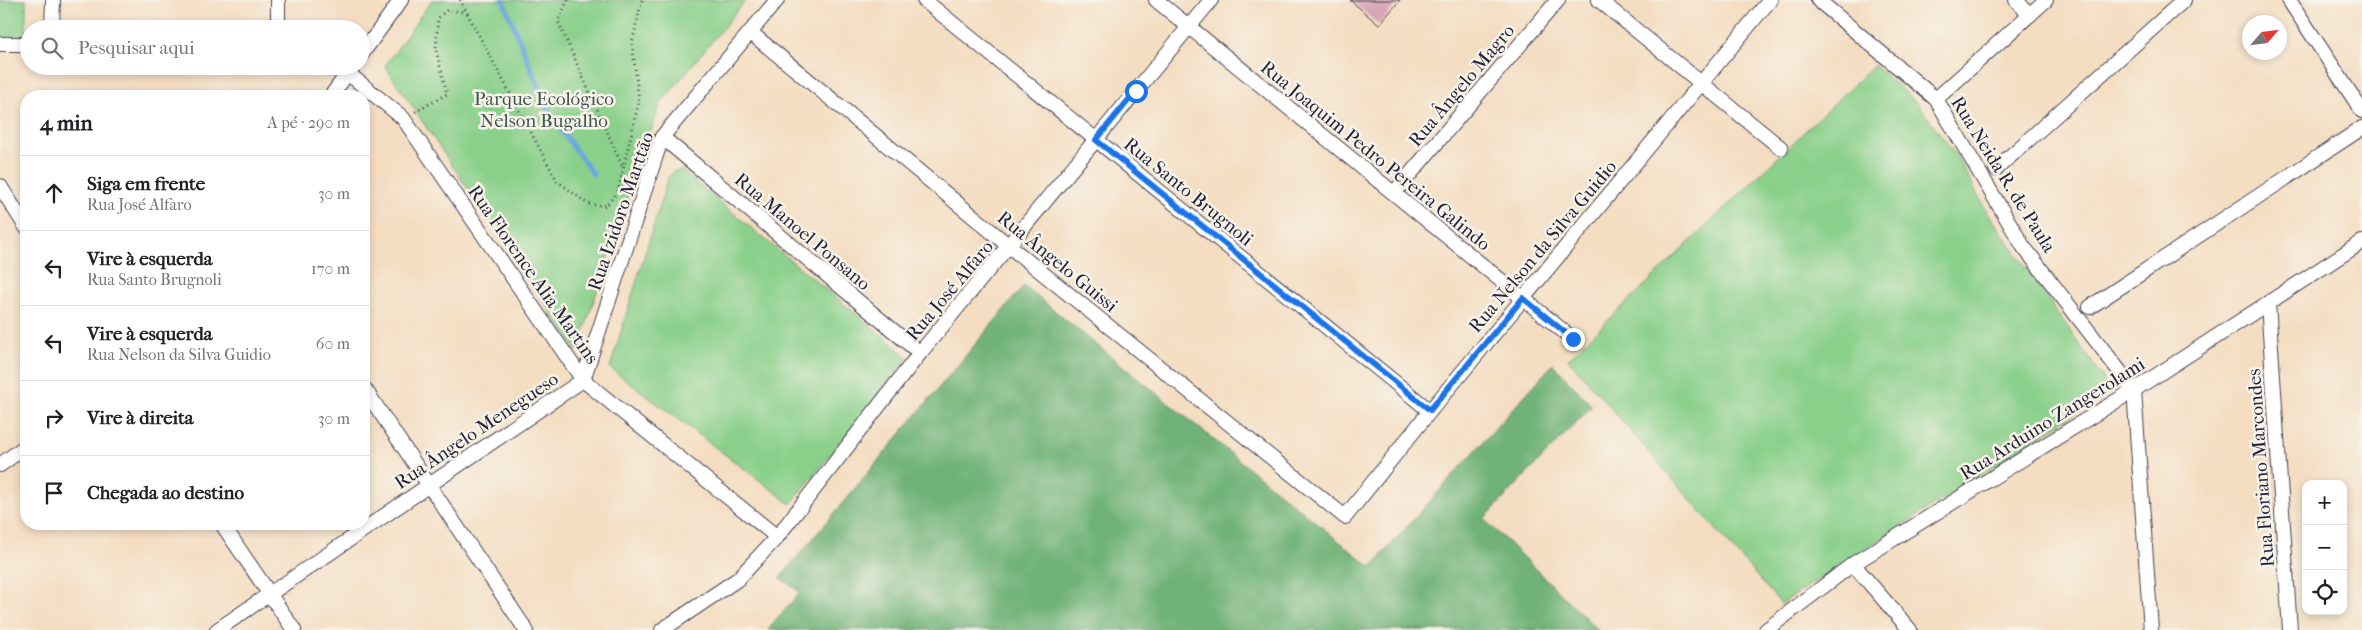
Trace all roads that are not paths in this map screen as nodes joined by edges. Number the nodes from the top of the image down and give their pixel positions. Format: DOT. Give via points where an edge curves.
graph roads {
  1 [pos="52,0"];
  2 [pos="278,0"];
  3 [pos="401,0"];
  4 [pos="777,0"];
  5 [pos="924,0"];
  6 [pos="1156,0"];
  7 [pos="1211,0"];
  8 [pos="1558,0"];
  9 [pos="1599,0"];
  10 [pos="1770,0"];
  11 [pos="1818,0"];
  12 [pos="2016,0"];
  13 [pos="2046,0"];
  14 [pos="2184,0"];
  15 [pos="2289,0"];
  16 [pos="2030,15"];
  17 [pos="52,20"];
  18 [pos="278,20"];
  19 [pos="1189,27"];
  20 [pos="750,32"];
  21 [pos="370,42"];
  22 [pos="0,44"];
  23 [pos="20,44"];
  24 [pos="342,75"];
  25 [pos="354,75"];
  26 [pos="1702,83"];
  27 [pos="334,90"];
  28 [pos="1936,99"];
  29 [pos="2362,110"];
  30 [pos="2362,128"];
  31 [pos="662,137"];
  32 [pos="1096,140"];
  33 [pos="1781,148"];
  34 [pos="1996,170"];
  35 [pos="0,186"];
  36 [pos="1394,193"];
  37 [pos="6,203"];
  38 [pos="20,204"];
  39 [pos="20,220"];
  40 [pos="2362,242"];
  41 [pos="1009,246"];
  42 [pos="1523,298"];
  43 [pos="2268,303"];
  44 [pos="2090,307"];
  45 [pos="1573,339"];
  46 [pos="920,354"];
  47 [pos="583,380"];
  48 [pos="2134,390"];
  49 [pos="370,397"];
  50 [pos="1430,410"];
  51 [pos="20,450"];
  52 [pos="0,465"];
  53 [pos="429,485"];
  54 [pos="1345,517"];
  55 [pos="370,525"];
  56 [pos="226,530"];
  57 [pos="362,530"];
  58 [pos="777,537"];
  59 [pos="1853,564"];
  60 [pos="269,593"];
  61 [pos="217,630"];
  62 [pos="294,630"];
  63 [pos="526,630"];
  64 [pos="662,630"];
  65 [pos="1766,630"];
  66 [pos="1910,630"];
  67 [pos="2151,630"];
  68 [pos="2290,630"];
  1 -- 17 [label="street"];
  2 -- 18 [label="street"];
  3 -- 21 [label="street"];
  4 -- 20 [label="street, Rua Izidoro Marttão"];
  5 -- 32 [label="street, Rua Santo Brugnoli"];
  6 -- 19 [label="street, Rua Joaquim Pedro Pereira Galindo"];
  7 -- 19 [label="street, Rua José Alfaro"];
  8 -- 36 [label="street, Rua Ângelo Magro"];
  9 -- 26 [label="street"];
  10 -- 26 [label="street, Rua Nelson da Silva Guidio"];
  11 -- 28 [label="street, Rua Neida R. de Paula"];
  12 -- 16 [label="street"];
  13 -- 16 [label="street"];
  14 -- 34 [label="street"];
  15 -- 29 [label="street"];
  16 -- 28 [label="street"];
  19 -- 32 [label="street, Rua José Alfaro"];
  19 -- 36 [label="street, Rua Joaquim Pedro Pereira Galindo"];
  20 -- 31 [label="street, Rua Izidoro Marttão"];
  20 -- 41 [label="street, Rua Ângelo Guissi"];
  22 -- 23 [label="street"];
  24 -- 27 [label="street"];
  25 -- 47 [label="street, Rua Florence Alia Martins" via="403,118"];
  26 -- 33 [label="street"];
  26 -- 42 [label="street, Rua Nelson da Silva Guidio"];
  28 -- 48 [label="street, Rua Neida R. de Paula" via="2023,246"];
  30 -- 44 [label="street"];
  31 -- 46 [label="street, Rua Manoel Ponsano"];
  31 -- 47 [label="street, Rua Izidoro Marttão"];
  32 -- 41 [label="street, Rua José Alfaro"];
  32 -- 50 [label="street, Rua Santo Brugnoli"];
  35 -- 37 [label="street"];
  36 -- 42 [label="street, Rua Joaquim Pedro Pereira Galindo"];
  37 -- 38 [label="street"];
  37 -- 39 [label="street"];
  40 -- 43 [label="street, Rua Arduino Zangerolami"];
  41 -- 46 [label="street, Rua José Alfaro"];
  41 -- 54 [label="street, Rua Ângelo Guissi"];
  42 -- 45 [label="street, Rua Joaquim Pedro Pereira Galindo"];
  42 -- 50 [label="street, Rua Nelson da Silva Guidio"];
  43 -- 48 [label="street, Rua Arduino Zangerolami"];
  43 -- 68 [label="street, Rua Floriano Marcondes"];
  46 -- 58 [label="street, Rua José Alfaro"];
  47 -- 53 [label="street, Rua Ângelo Menegueso"];
  47 -- 58 [label="street, Rua Florence Alia Martins"];
  48 -- 59 [label="street, Rua Arduino Zangerolami"];
  48 -- 67 [label="street"];
  49 -- 53 [label="street"];
  50 -- 54 [label="street, Rua Nelson da Silva Guidio"];
  51 -- 52 [label="street"];
  53 -- 55 [label="street, Rua Ângelo Menegueso"];
  53 -- 63 [label="street"];
  56 -- 60 [label="street"];
  57 -- 60 [label="street, Rua Ângelo Menegueso"];
  58 -- 64 [label="street, Rua José Alfaro" via="738,579"];
  59 -- 65 [label="street, Rua Arduino Zangerolami"];
  59 -- 66 [label="street"];
  60 -- 61 [label="street, Rua Ângelo Menegueso"];
  60 -- 62 [label="street"];
}
